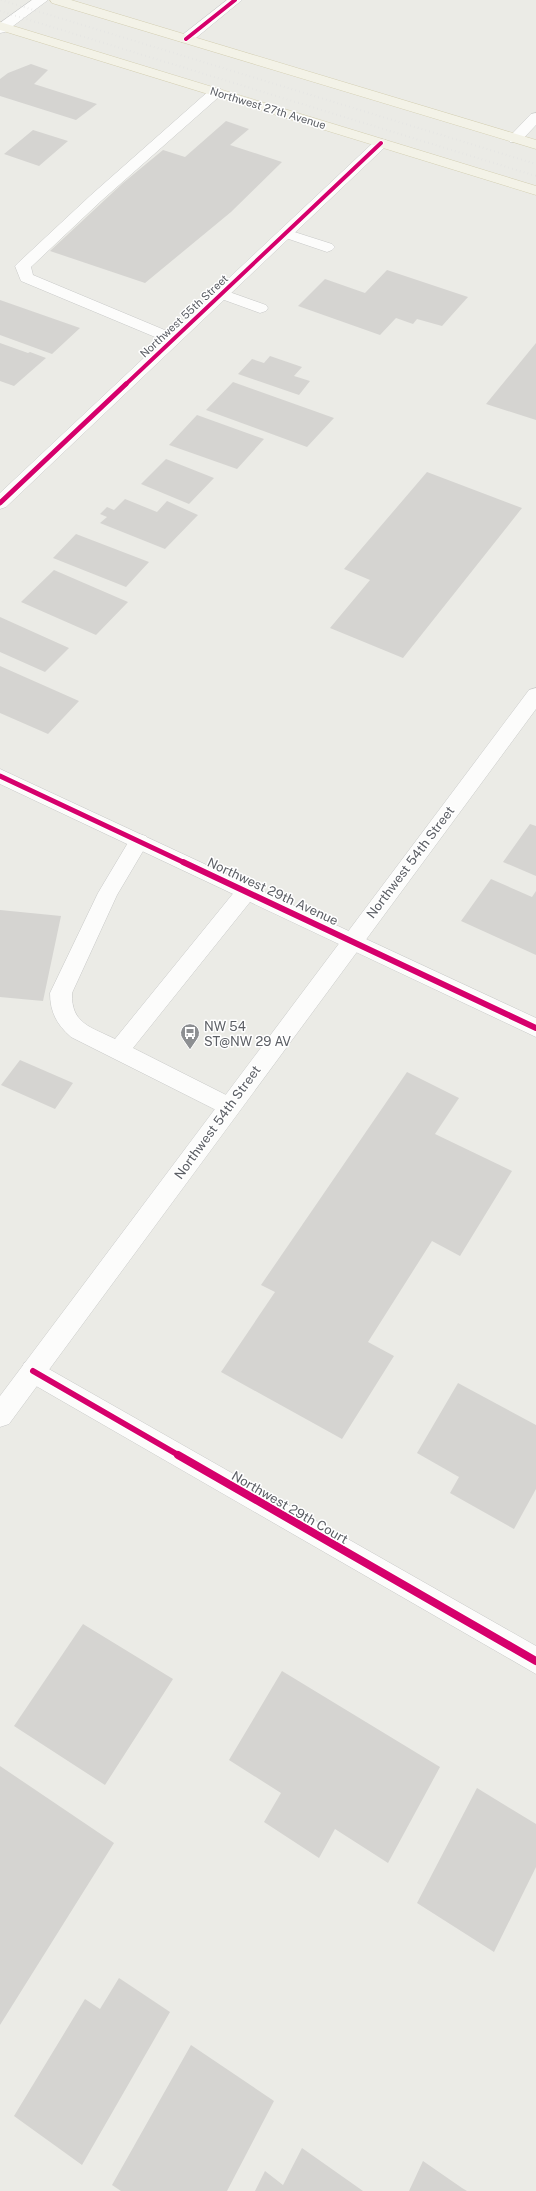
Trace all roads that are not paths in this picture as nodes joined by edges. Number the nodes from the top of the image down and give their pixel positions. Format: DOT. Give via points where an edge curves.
graph roads {
  1 [pos="41,0"];
  2 [pos="57,0"];
  3 [pos="235,0"];
  4 [pos="1,28"];
  5 [pos="186,38"];
  6 [pos="216,92"];
  7 [pos="536,116"];
  8 [pos="515,138"];
  9 [pos="381,143"];
  10 [pos="536,145"];
  11 [pos="536,190"];
  12 [pos="285,233"];
  13 [pos="328,247"];
  14 [pos="221,294"];
  15 [pos="260,308"];
  16 [pos="173,339"];
  17 [pos="0,503"];
  18 [pos="536,695"];
  19 [pos="0,776"];
  20 [pos="139,841"];
  21 [pos="247,891"];
  22 [pos="352,940"];
  23 [pos="536,1028"];
  24 [pos="118,1051"];
  25 [pos="228,1107"];
  26 [pos="33,1371"];
  27 [pos="0,1416"];
  28 [pos="536,1661"];
  1 -- 4 [label="street"];
  2 -- 5 [label="main road"];
  3 -- 5 [label="street"];
  4 -- 6 [label="main road, Northwest 27th Avenue"];
  5 -- 8 [label="main road"];
  6 -- 9 [label="main road, Northwest 27th Avenue"];
  6 -- 16 [label="street" via="23,266 26,278"];
  7 -- 8 [label="street"];
  8 -- 10 [label="main road"];
  9 -- 11 [label="main road, Northwest 27th Avenue"];
  9 -- 12 [label="street, Northwest 55th Street"];
  12 -- 13 [label="street"];
  12 -- 14 [label="street, Northwest 55th Street"];
  14 -- 15 [label="street"];
  14 -- 16 [label="street, Northwest 55th Street"];
  16 -- 17 [label="street, Northwest 55th Street"];
  18 -- 22 [label="street, Northwest 54th Street"];
  19 -- 20 [label="street, Northwest 29th Avenue"];
  20 -- 21 [label="street, Northwest 29th Avenue"];
  20 -- 24 [label="street" via="108,893 62,993 61,1005 65,1020 79,1031"];
  21 -- 22 [label="street, Northwest 29th Avenue"];
  21 -- 24 [label="street"];
  22 -- 23 [label="street, Northwest 29th Avenue"];
  22 -- 25 [label="street, Northwest 54th Street"];
  24 -- 25 [label="street"];
  25 -- 26 [label="street, Northwest 54th Street"];
  26 -- 27 [label="street, Northwest 54th Street"];
  26 -- 28 [label="street, Northwest 29th Court"];
}
